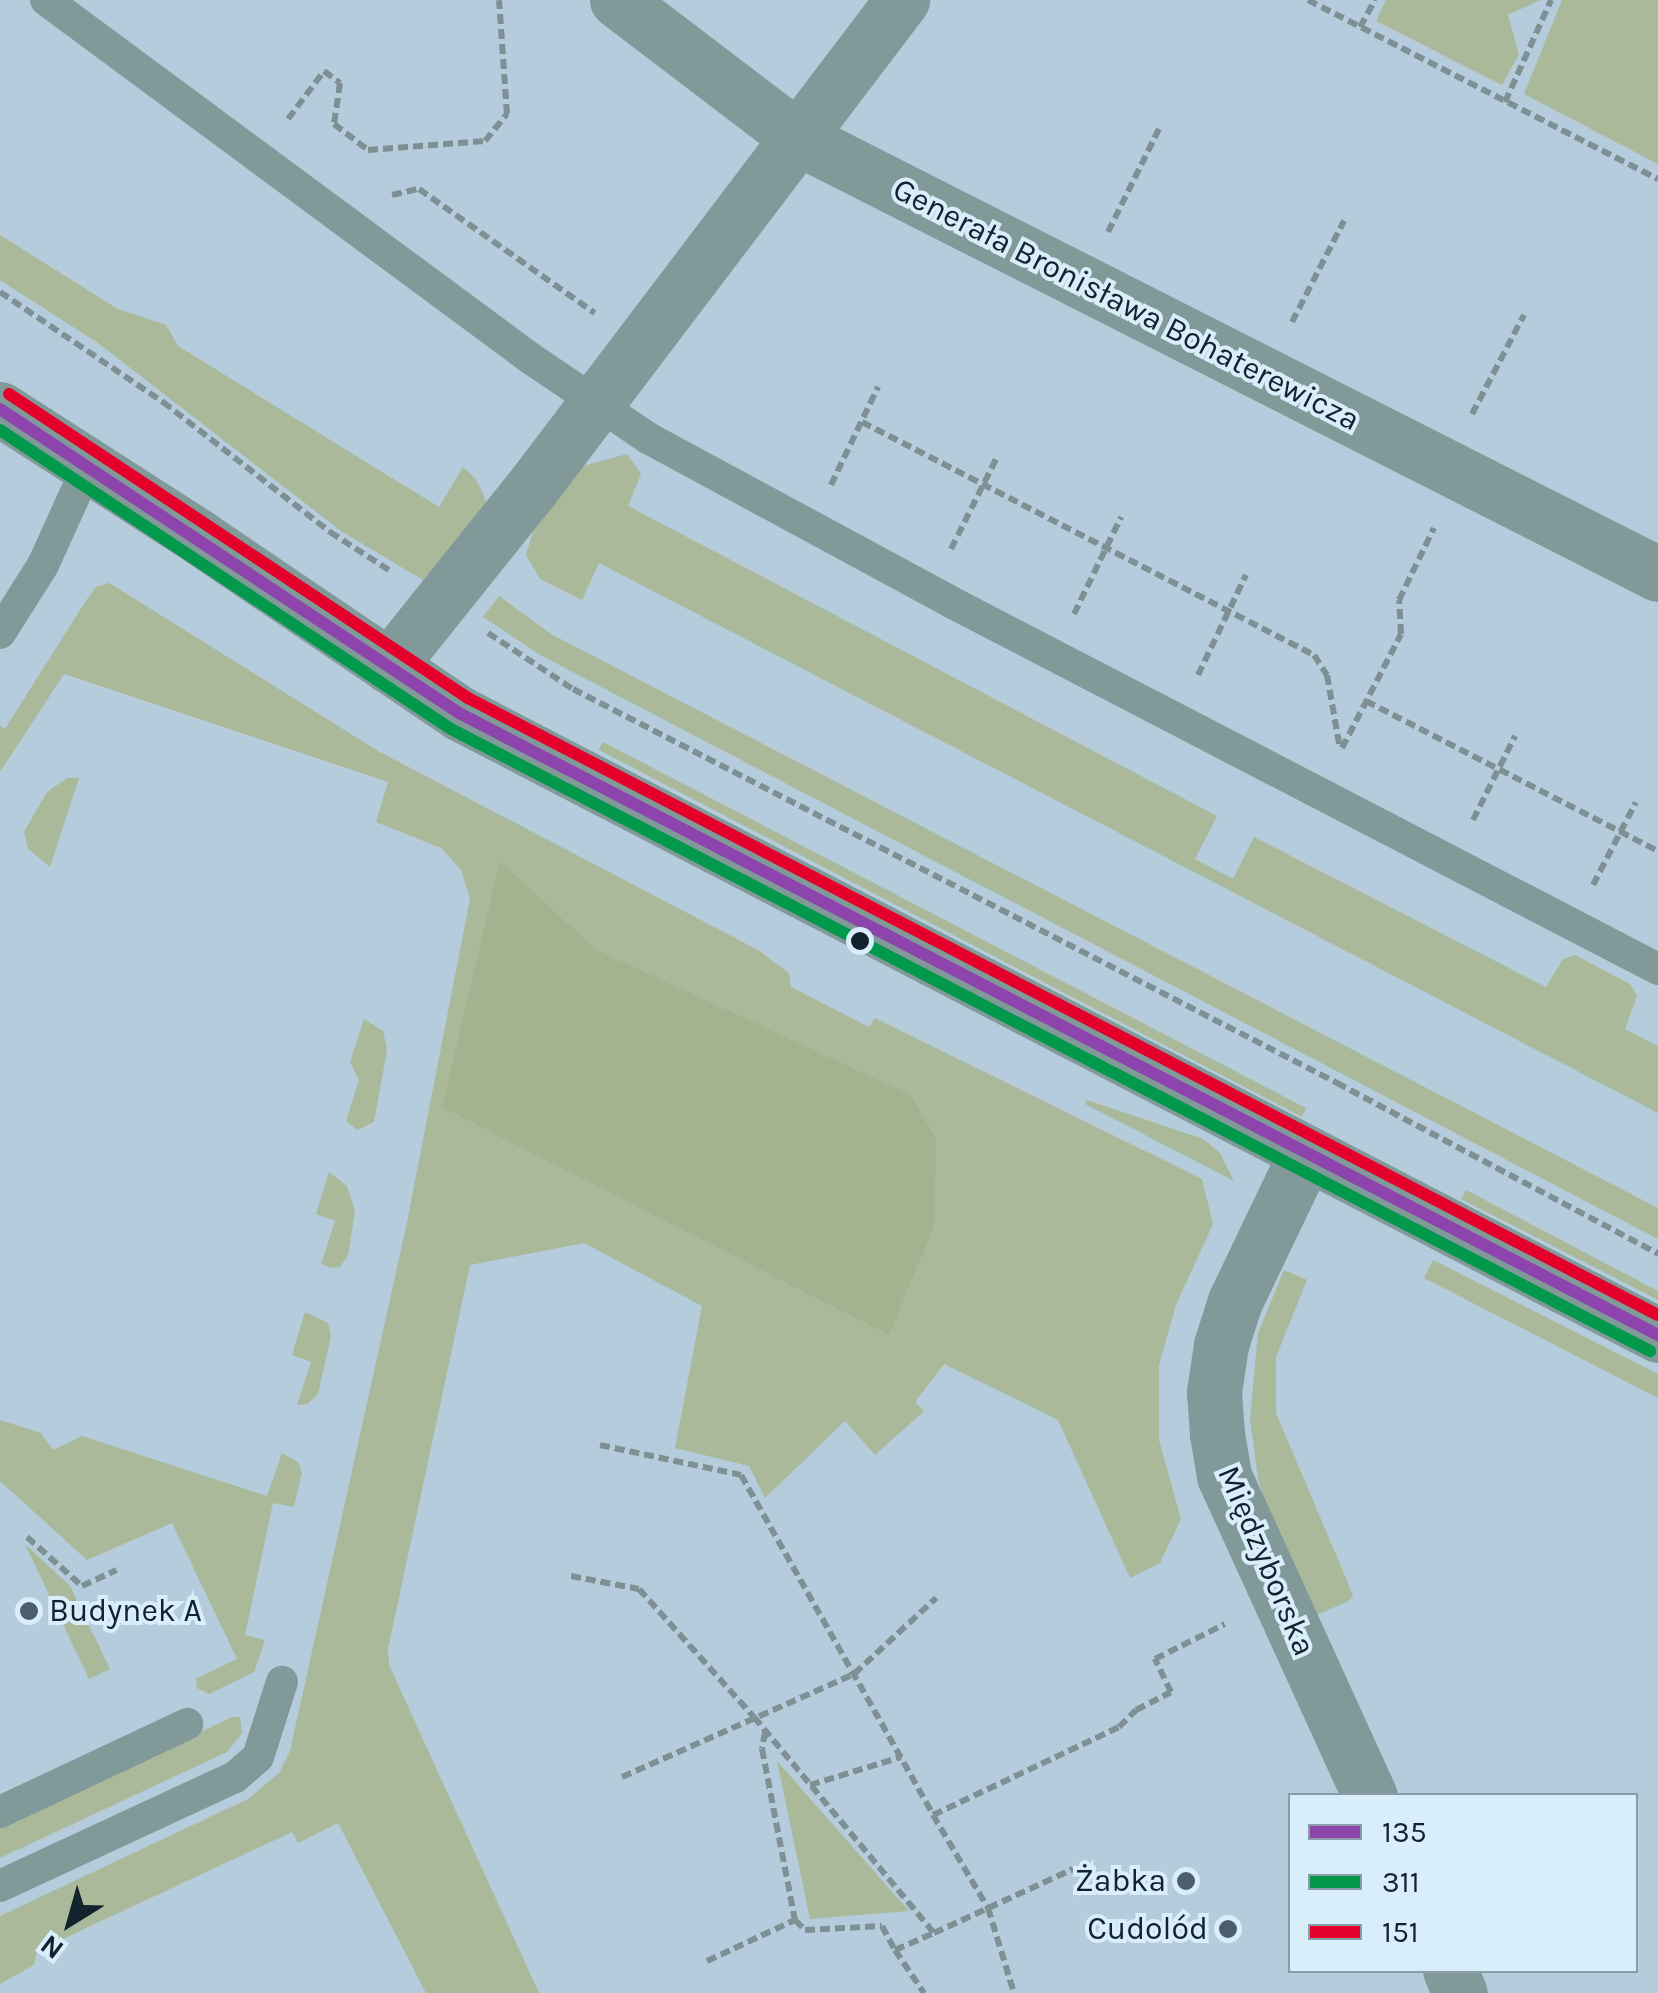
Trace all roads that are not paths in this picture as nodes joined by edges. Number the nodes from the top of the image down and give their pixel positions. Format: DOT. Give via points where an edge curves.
graph roads {
  1 [pos="46,0"];
  2 [pos="617,0"];
  3 [pos="902,0"];
  4 [pos="798,138"];
  5 [pos="596,404"];
  6 [pos="0,410"];
  7 [pos="88,466"];
  8 [pos="1658,574"];
  9 [pos="0,633"];
  10 [pos="390,666"];
  11 [pos="1658,969"];
  12 [pos="1306,1154"];
  13 [pos="1658,1335"];
  14 [pos="282,1682"];
  15 [pos="187,1724"];
  16 [pos="1369,1793"];
  17 [pos="0,1812"];
  18 [pos="0,1886"];
  1 -- 5 [label="lane"];
  2 -- 4 [label="street, Generała Bronisława Bohaterewicza"];
  3 -- 4 [label="street"];
  4 -- 5 [label="street"];
  4 -- 8 [label="street, Generała Bronisława Bohaterewicza"];
  5 -- 10 [label="street"];
  5 -- 11 [label="lane" via="918,584"];
  6 -- 7 [label="street"];
  7 -- 9 [label="lane" via="43,565"];
  7 -- 10 [label="street"];
  10 -- 12 [label="street" via="458,713"];
  12 -- 13 [label="street"];
  12 -- 16 [label="street, Międzyborska" via="1230,1316 1214,1392 1217,1434 1224,1476"];
  14 -- 18 [label="lane" via="258,1757 235,1777"];
  15 -- 17 [label="lane"];
}
